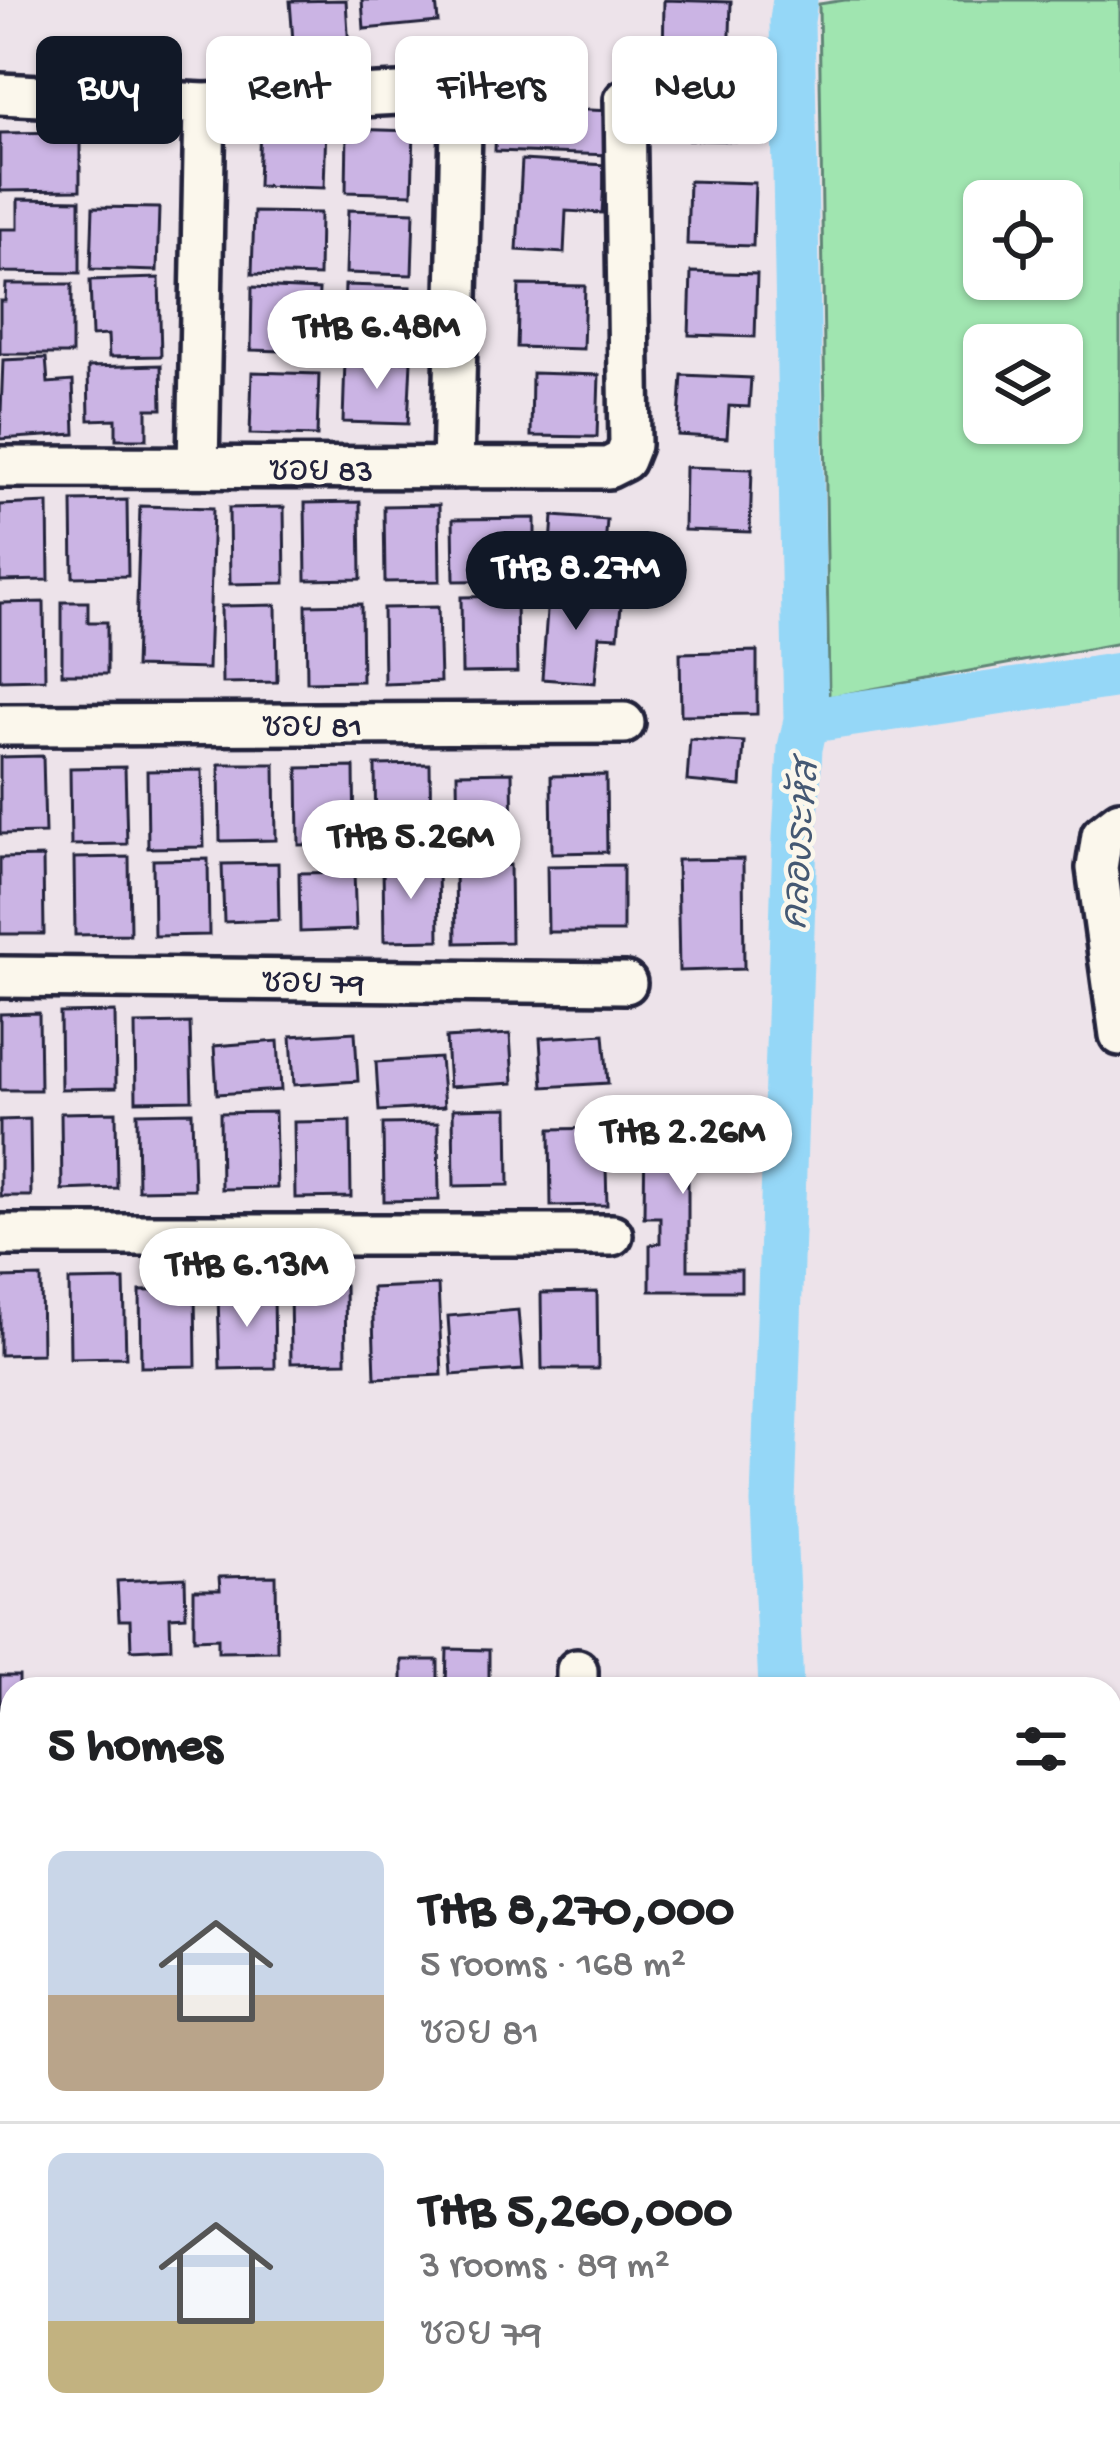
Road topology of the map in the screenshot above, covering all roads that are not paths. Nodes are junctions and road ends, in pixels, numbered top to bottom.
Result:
1 (0, 94) edge
2 (205, 104) junction
3 (626, 144) edge
4 (0, 467) edge
5 (198, 467) junction
6 (453, 468) junction
7 (624, 723) dead end
8 (0, 725) edge
9 (1120, 821) edge
10 (0, 977) edge
11 (626, 983) dead end
12 (1120, 1035) edge
13 (612, 1234) dead end
14 (0, 1235) edge

1 - 2 street
2 - 5 street
2 - 6 street
3 - 6 street, ซอย 83
4 - 5 street, ซอย 83
5 - 6 street, ซอย 83
7 - 8 street, ซอย 81
9 - 12 street
10 - 11 street, ซอย 79
13 - 14 street

